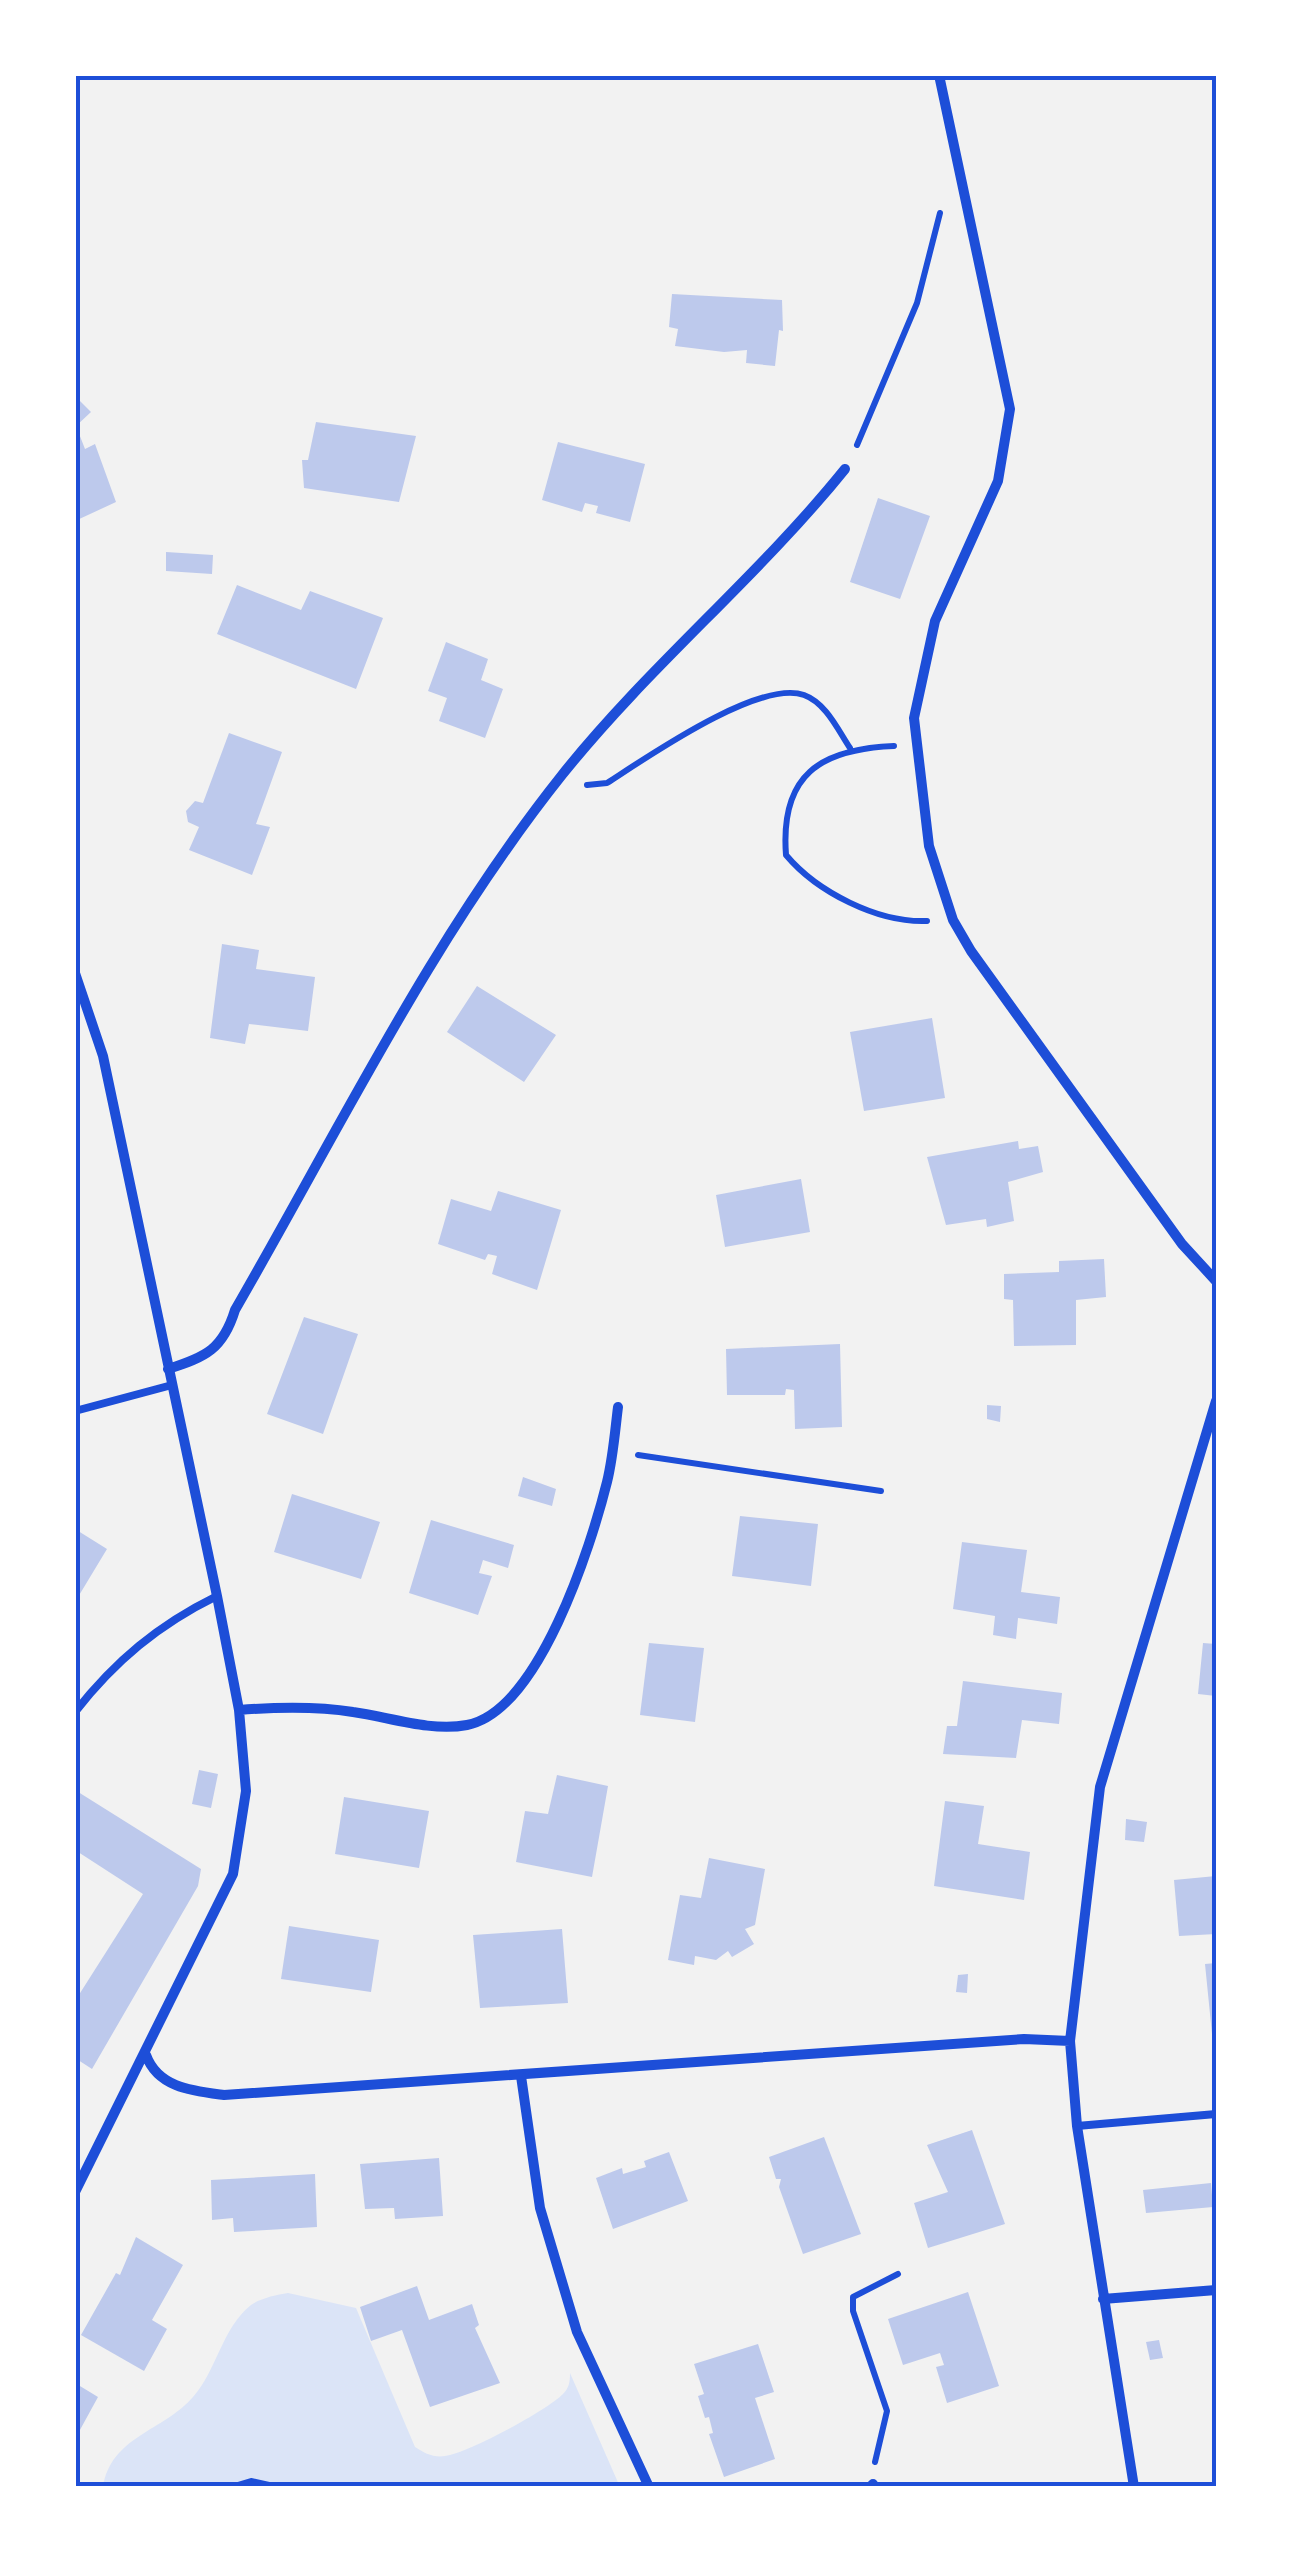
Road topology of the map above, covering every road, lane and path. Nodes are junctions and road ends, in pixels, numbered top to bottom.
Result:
1 (939, 75) edge
2 (960, 176) junction
3 (844, 469) joint
4 (918, 746) junction
5 (850, 748) junction
6 (565, 771) junction
7 (953, 920) junction
8 (75, 973) edge
9 (1216, 1281) edge
10 (168, 1368) junction
11 (172, 1385) junction
12 (1216, 1402) edge
13 (618, 1407) dead end
14 (75, 1410) edge
15 (612, 1450) junction
16 (880, 1491) dead end
17 (217, 1596) junction
18 (239, 1710) junction
19 (75, 1712) edge
20 (1070, 2041) junction
21 (146, 2055) junction
22 (521, 2076) junction
23 (1216, 2114) edge
24 (1077, 2126) junction
25 (75, 2192) edge
26 (898, 2274) dead end
27 (1216, 2290) edge
28 (1104, 2300) junction
29 (871, 2486) edge
30 (231, 2487) edge
31 (278, 2487) edge
32 (649, 2487) edge
33 (1134, 2487) edge

1 - 2 street
2 - 3 path
2 - 4 street
3 - 6 street
4 - 5 path
4 - 7 street
5 - 6 path
5 - 7 path
6 - 10 street
7 - 9 street
8 - 10 street
10 - 11 street
11 - 14 lane
11 - 17 street
12 - 20 street
13 - 15 street
15 - 16 path
15 - 18 street
17 - 18 street
17 - 19 lane
18 - 21 street
20 - 22 street
20 - 24 street
21 - 22 street
21 - 25 street
22 - 32 street
23 - 24 lane
24 - 28 street
26 - 29 path
27 - 28 street
28 - 33 street
30 - 31 path

